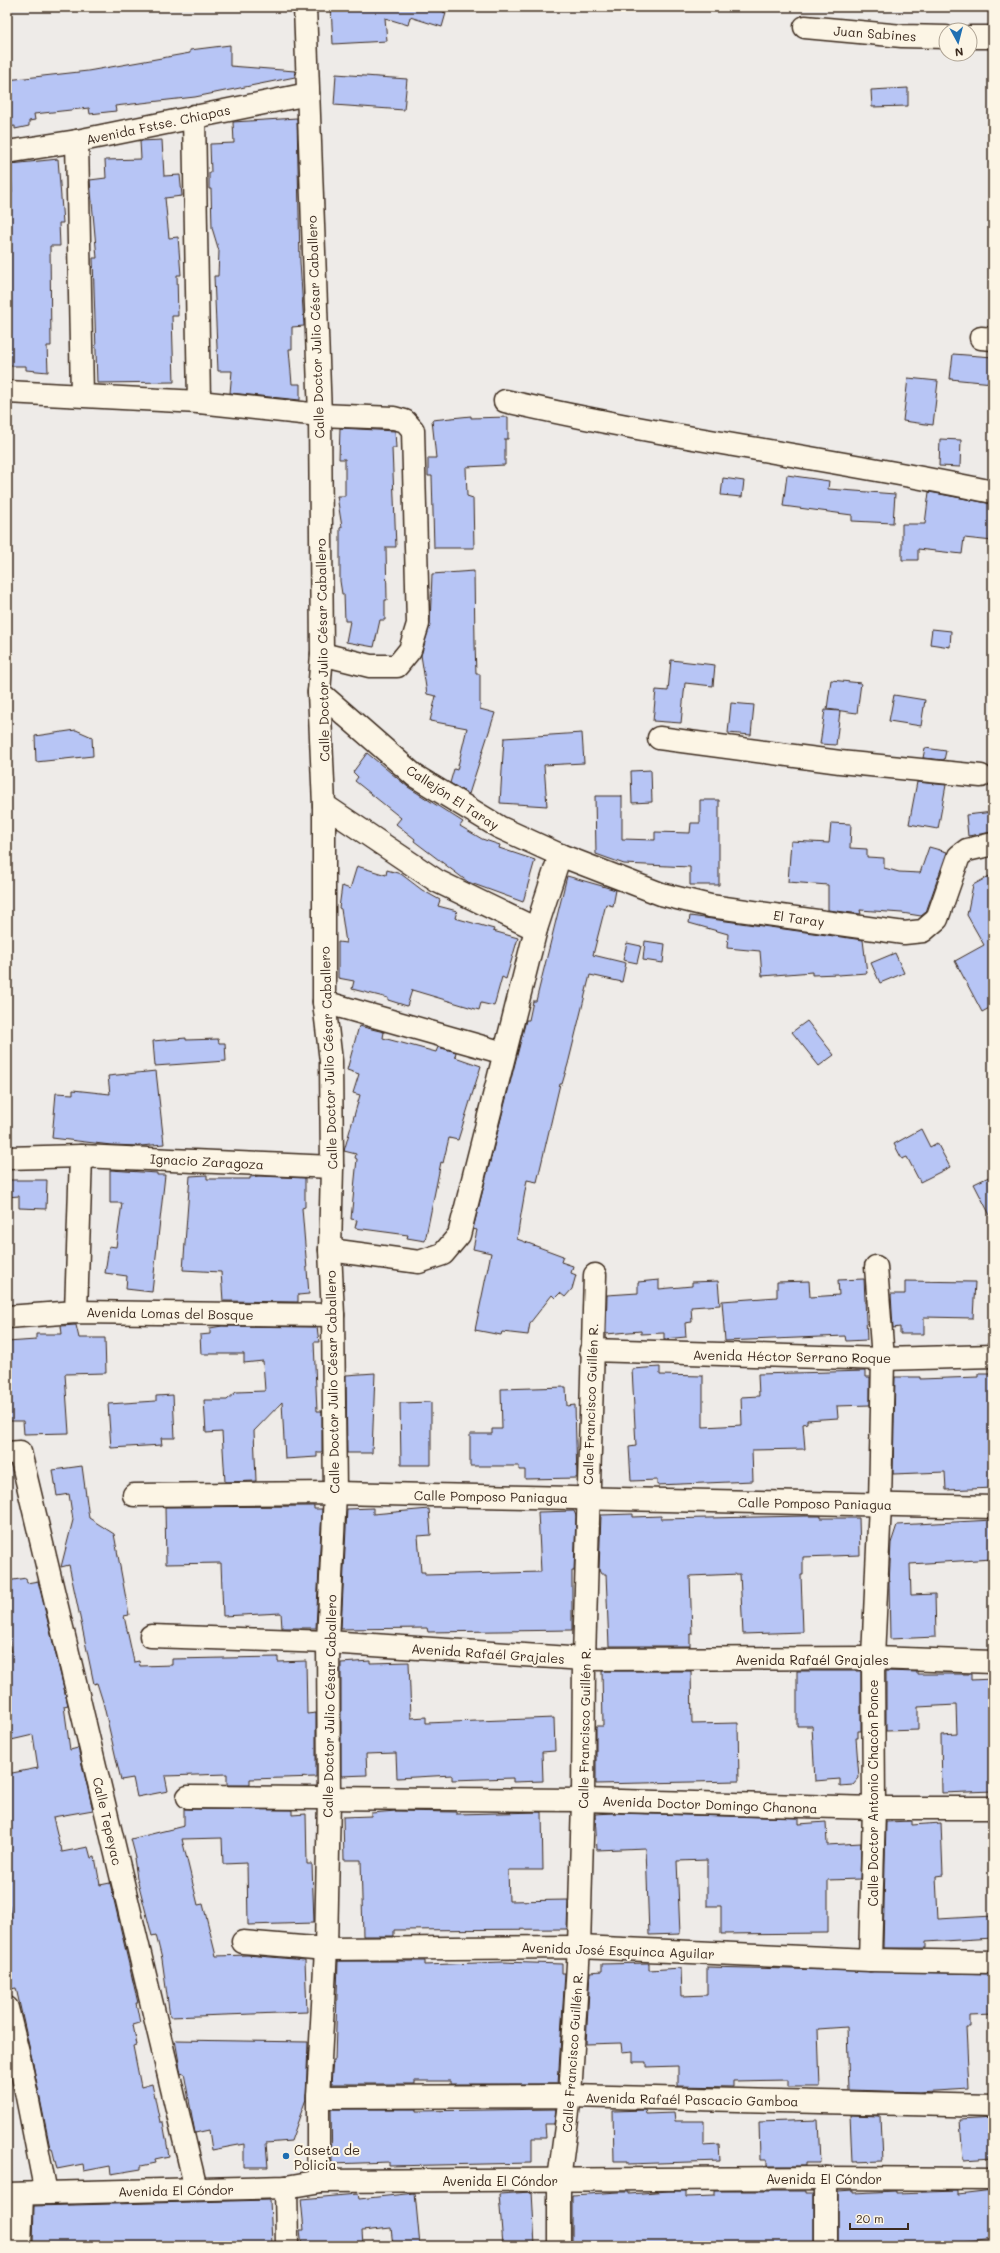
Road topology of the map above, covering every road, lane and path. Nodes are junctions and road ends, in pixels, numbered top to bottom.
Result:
1 (305, 7) edge
2 (805, 27) dead end
3 (938, 37) edge
4 (978, 37) edge
5 (993, 37) edge
6 (308, 94) junction
7 (194, 116) junction
8 (77, 141) junction
9 (7, 152) edge
10 (7, 392) edge
11 (82, 395) junction
12 (505, 401) dead end
13 (199, 402) junction
14 (320, 415) junction
15 (993, 492) edge
16 (322, 654) junction
17 (319, 692) junction
18 (659, 738) dead end
19 (981, 776) dead end
20 (324, 805) junction
21 (993, 844) edge
22 (560, 855) junction
23 (536, 930) junction
24 (324, 1002) junction
25 (504, 1053) junction
26 (82, 1156) junction
27 (7, 1158) edge
28 (332, 1167) junction
29 (330, 1250) junction
30 (876, 1267) dead end
31 (595, 1275) dead end
32 (76, 1312) junction
33 (333, 1315) junction
34 (7, 1317) edge
35 (591, 1350) junction
36 (993, 1356) edge
37 (883, 1359) junction
38 (13, 1452) edge
39 (335, 1492) junction
40 (134, 1495) dead end
41 (588, 1499) junction
42 (880, 1504) junction
43 (993, 1507) edge
44 (151, 1636) dead end
45 (328, 1642) junction
46 (873, 1658) junction
47 (584, 1659) junction
48 (993, 1662) edge
49 (188, 1797) dead end
50 (329, 1798) junction
51 (583, 1800) junction
52 (874, 1808) junction
53 (993, 1808) edge
54 (243, 1942) dead end
55 (579, 1947) junction
56 (326, 1949) junction
57 (870, 1960) junction
58 (993, 1962) edge
59 (7, 2008) edge
60 (14, 2061) edge
61 (570, 2096) junction
62 (318, 2097) junction
63 (993, 2106) edge
64 (826, 2178) junction
65 (993, 2179) edge
66 (559, 2180) junction
67 (321, 2181) junction
68 (286, 2187) junction
69 (196, 2190) junction
70 (46, 2193) junction
71 (14, 2194) edge
72 (20, 2246) edge
73 (287, 2246) edge
74 (559, 2246) edge
75 (826, 2246) edge

1 - 6 street, Calle Doctor Julio César Caballero
2 - 3 street, Juan Sabines
4 - 5 street
6 - 7 street, Avenida Fstse. Chiapas
6 - 14 street, Calle Doctor Julio César Caballero
7 - 8 street, Avenida Fstse. Chiapas
7 - 13 street
8 - 9 street, Avenida Fstse. Chiapas
8 - 11 street
10 - 11 street
11 - 13 street
12 - 15 street
13 - 14 street
14 - 16 street, Calle Doctor Julio César Caballero
14 - 16 street
16 - 17 street, Calle Doctor Julio César Caballero
17 - 20 street, Calle Doctor Julio César Caballero
17 - 22 street, Callejón El Taray
18 - 19 street
20 - 23 street
20 - 24 street, Calle Doctor Julio César Caballero
21 - 22 street, El Taray
22 - 23 street
23 - 25 street
24 - 25 street
24 - 28 street, Calle Doctor Julio César Caballero
25 - 29 street
26 - 27 street, Ignacio Zaragoza
26 - 28 street, Ignacio Zaragoza
26 - 32 street
28 - 29 street, Calle Doctor Julio César Caballero
29 - 33 street, Calle Doctor Julio César Caballero
30 - 37 street, Calle Doctor Antonio Chacón Ponce
31 - 35 street, Calle Francisco Guillén R.
32 - 33 street, Avenida Lomas del Bosque
32 - 34 street, Avenida Lomas del Bosque
33 - 39 street, Calle Doctor Julio César Caballero
35 - 37 street, Avenida Héctor Serrano Roque
35 - 41 street, Calle Francisco Guillén R.
36 - 37 street, Avenida Héctor Serrano Roque
37 - 42 street, Calle Doctor Antonio Chacón Ponce
38 - 69 street, Calle Tepeyac
39 - 40 street, Calle Pomposo Paniagua
39 - 41 street, Calle Pomposo Paniagua
39 - 45 street, Calle Doctor Julio César Caballero
41 - 42 street, Calle Pomposo Paniagua
41 - 47 street, Calle Francisco Guillén R.
42 - 43 street, Calle Pomposo Paniagua
42 - 46 street, Calle Doctor Antonio Chacón Ponce
44 - 45 street, Avenida Rafaél Grajales
45 - 47 street, Avenida Rafaél Grajales
45 - 50 street, Calle Doctor Julio César Caballero
46 - 47 street, Avenida Rafaél Grajales
46 - 48 street, Avenida Rafaél Grajales
46 - 52 street, Calle Doctor Antonio Chacón Ponce
47 - 51 street, Calle Francisco Guillén R.
49 - 50 street, Avenida Doctor Domingo Chanona
50 - 51 street, Avenida Doctor Domingo Chanona
50 - 56 street, Calle Doctor Julio César Caballero
51 - 52 street, Avenida Doctor Domingo Chanona
51 - 55 street, Calle Francisco Guillén R.
52 - 53 street, Avenida Doctor Domingo Chanona
52 - 57 street, Calle Doctor Antonio Chacón Ponce
54 - 56 street, Avenida José Esquinca Aguilar
55 - 56 street, Avenida José Esquinca Aguilar
55 - 57 street, Avenida José Esquinca Aguilar
55 - 61 street, Calle Francisco Guillén R.
56 - 62 street, Calle Doctor Julio César Caballero
57 - 58 street, Avenida José Esquinca Aguilar
59 - 60 street
60 - 70 street
61 - 62 street, Avenida Rafaél Pascacio Gamboa
61 - 63 street, Avenida Rafaél Pascacio Gamboa
61 - 66 street, Calle Francisco Guillén R.
62 - 67 street, Calle Doctor Julio César Caballero
64 - 65 street, Avenida El Cóndor
64 - 66 street, Avenida El Cóndor
64 - 75 street
66 - 67 street, Avenida El Cóndor
66 - 74 street, Calle Francisco Guillén R.
67 - 68 street, Avenida El Cóndor
68 - 69 street, Avenida El Cóndor
68 - 73 street
69 - 70 street, Avenida El Cóndor
70 - 71 street, Avenida El Cóndor
71 - 72 street

